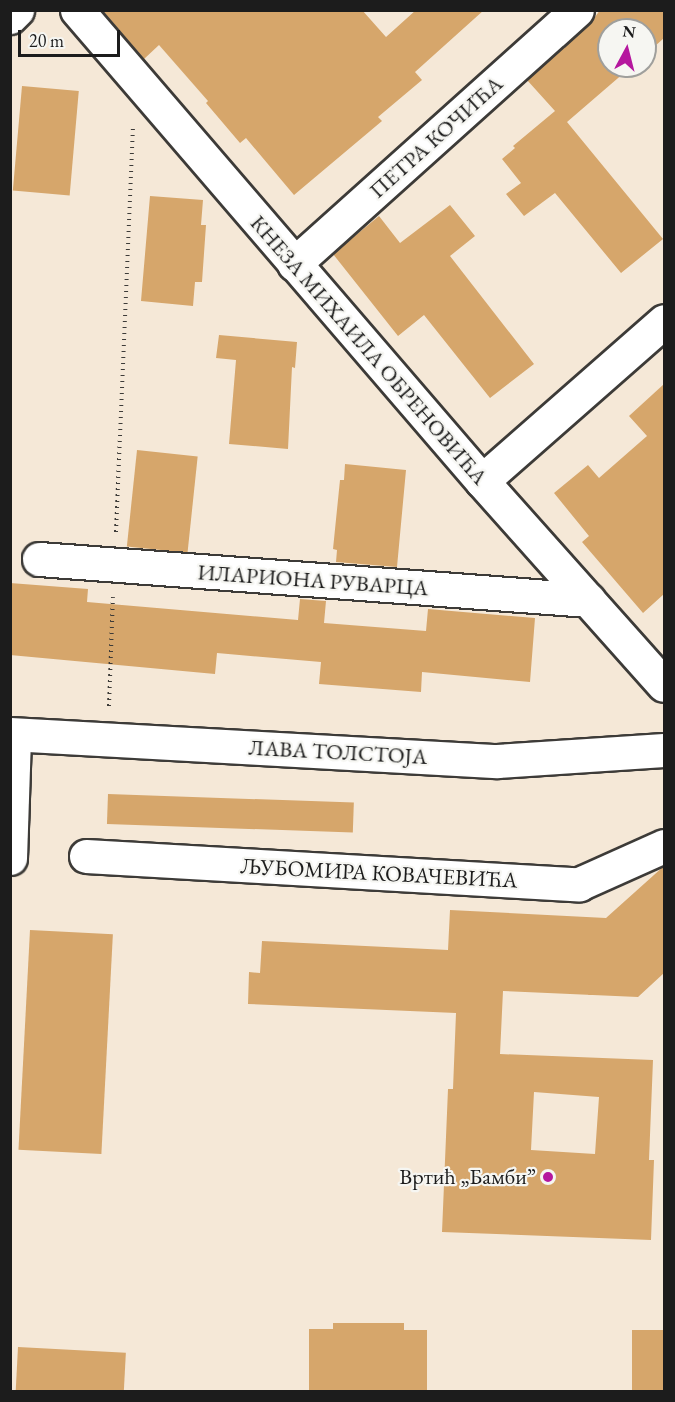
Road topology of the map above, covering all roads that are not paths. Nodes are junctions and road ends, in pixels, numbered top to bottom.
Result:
1 (17, 10) edge
2 (77, 10) edge
3 (577, 10) edge
4 (10, 16) edge
5 (294, 264) junction
6 (664, 321) edge
7 (482, 481) junction
8 (39, 559) dead end
9 (588, 600) junction
10 (664, 685) edge
11 (12, 735) edge
12 (664, 750) edge
13 (664, 846) edge
14 (86, 856) dead end
15 (10, 858) edge

1 - 4 street
2 - 5 street, КНЕЗА МИХАИЛА ОБРЕНОВИЋА
3 - 5 street, ПЕТРА КОЧИЋА
5 - 7 street, КНЕЗА МИХАИЛА ОБРЕНОВИЋА
6 - 7 street
7 - 9 street, КНЕЗА МИХАИЛА ОБРЕНОВИЋА
8 - 9 street, ИЛАРИОНА РУВАРЦА
9 - 10 street, КНЕЗА МИХАИЛА ОБРЕНОВИЋА
11 - 12 street, ЛАВА ТОЛСТОЈА
11 - 15 street
13 - 14 street, ЉУБОМИРА КОВАЧЕВИЋА

